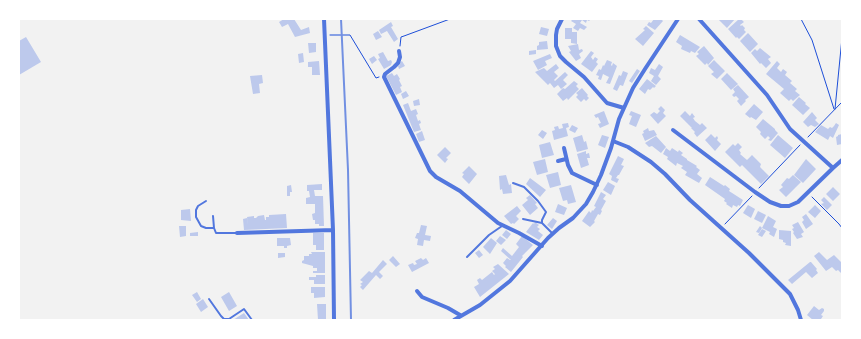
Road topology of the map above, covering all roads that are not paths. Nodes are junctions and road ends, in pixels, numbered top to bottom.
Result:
1 (324, 19) edge
2 (562, 19) edge
3 (678, 19) edge
4 (699, 19) edge
5 (399, 51) road end
6 (624, 108) junction
7 (673, 130) dead end
8 (613, 141) junction
9 (564, 148) dead end
10 (566, 159) junction
11 (842, 160) edge
12 (558, 161) dead end
13 (833, 168) junction
14 (513, 183) dead end
15 (597, 185) junction
16 (206, 201) dead end
17 (213, 216) dead end
18 (523, 219) dead end
19 (542, 223) junction
20 (503, 225) junction
21 (214, 228) junction
22 (333, 230) junction
23 (237, 233) joint
24 (553, 234) junction
25 (542, 246) junction
26 (467, 257) dead end
27 (417, 291) dead end
28 (209, 299) dead end
29 (460, 316) junction
30 (252, 320) edge
31 (334, 320) edge
32 (454, 320) edge
33 (801, 320) edge

1 - 22 street
2 - 6 street
3 - 6 street
4 - 13 street
5 - 20 street
6 - 8 street
7 - 13 street
8 - 15 street
8 - 33 street
9 - 10 street
10 - 12 street
10 - 15 street
11 - 13 street
14 - 19 lane
15 - 24 street
16 - 21 lane
17 - 21 lane
18 - 19 lane
19 - 24 lane
20 - 25 street
20 - 26 lane
21 - 23 lane
22 - 23 street
22 - 31 street
24 - 25 street
25 - 29 street
27 - 29 street
28 - 30 lane
29 - 32 street

